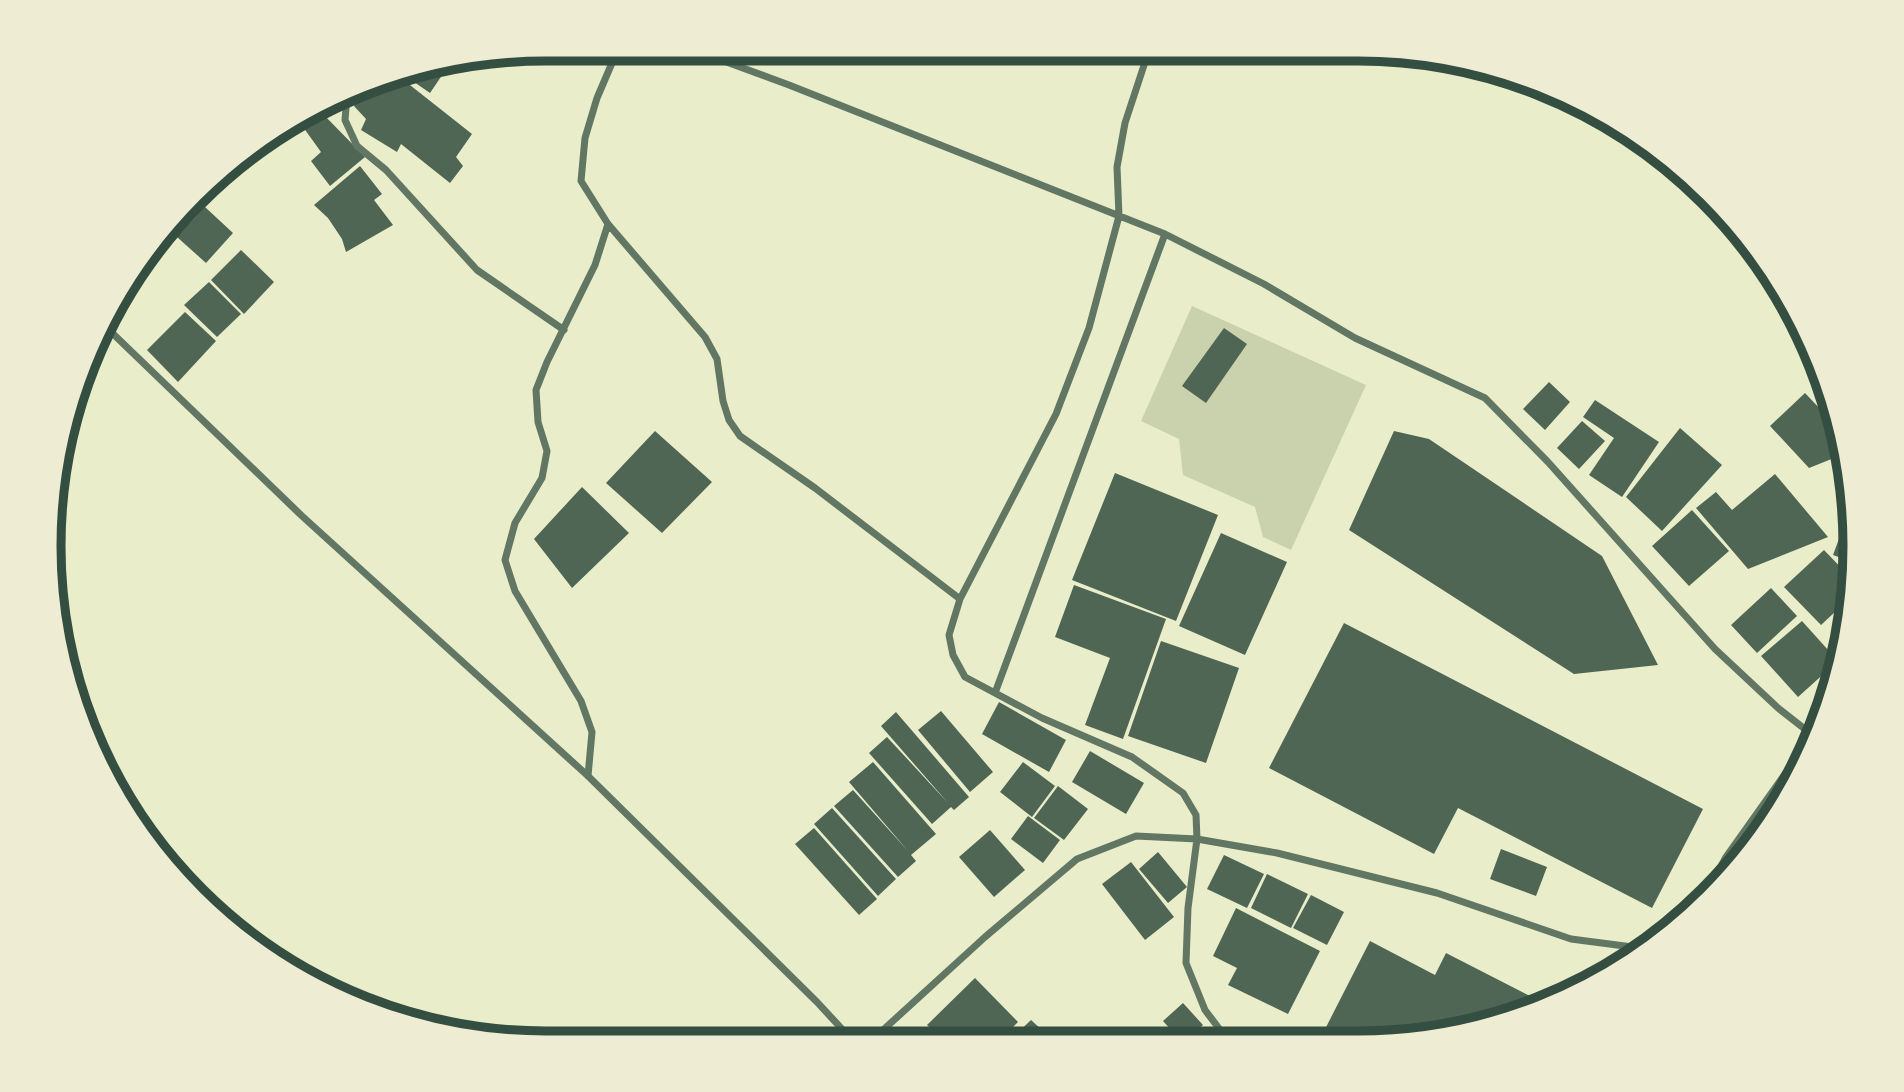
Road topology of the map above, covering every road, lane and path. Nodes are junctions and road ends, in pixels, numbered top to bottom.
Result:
1 (613, 61) edge
2 (724, 61) edge
3 (1145, 61) edge
4 (346, 104) edge
5 (1119, 216) junction
6 (608, 224) junction
7 (1165, 234) junction
8 (564, 330) junction
9 (111, 332) edge
10 (960, 599) junction
11 (995, 693) junction
12 (1807, 730) edge
13 (588, 776) junction
14 (1783, 779) edge
15 (1197, 839) junction
16 (1720, 868) edge
17 (1630, 947) edge
18 (844, 1031) edge
19 (882, 1031) edge
20 (1220, 1031) edge

1 - 6 street
2 - 5 street
3 - 5 street
4 - 8 street
5 - 7 street
5 - 10 street
6 - 8 street
6 - 10 street
7 - 11 street
7 - 12 street
8 - 13 street
9 - 13 street
10 - 11 street
11 - 15 street
13 - 18 street
14 - 16 street
15 - 17 street
15 - 19 street
15 - 20 street

